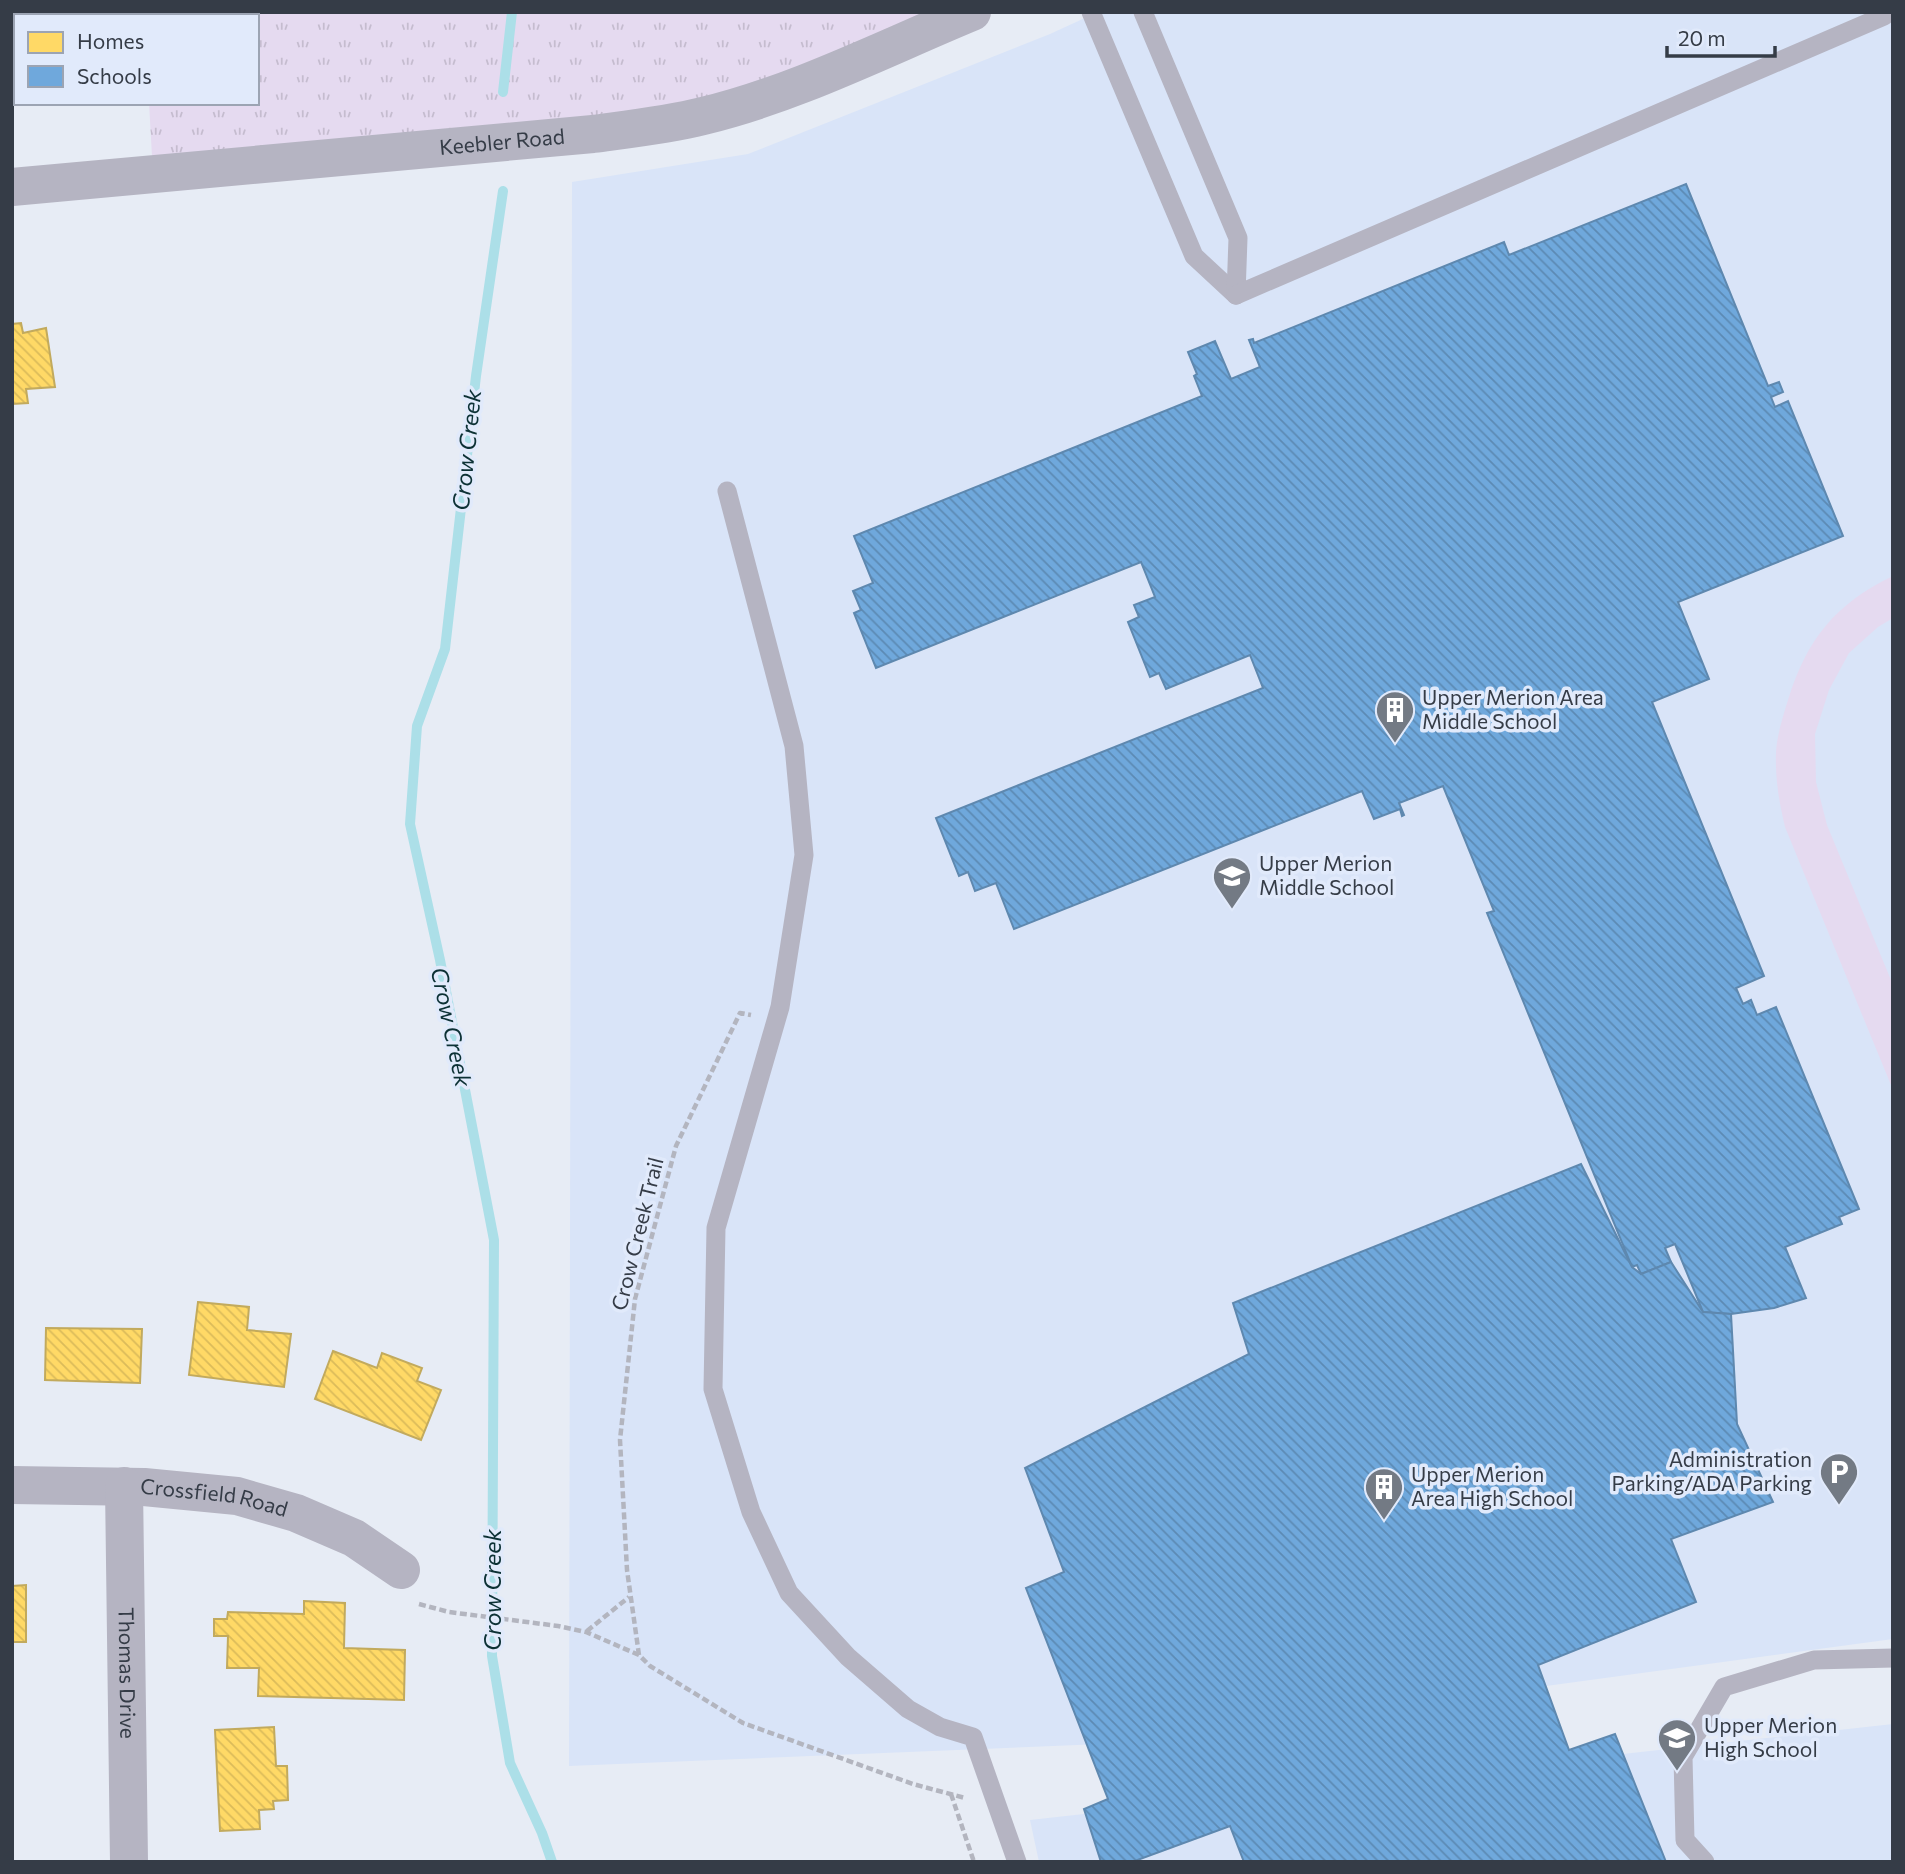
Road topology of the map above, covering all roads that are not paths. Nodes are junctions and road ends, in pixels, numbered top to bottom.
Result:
1 (972, 12) edge
2 (1091, 12) edge
3 (1143, 12) edge
4 (1883, 14) edge
5 (12, 187) edge
6 (1236, 295) junction
7 (727, 491) dead end
8 (12, 1485) edge
9 (124, 1486) junction
10 (401, 1570) dead end
11 (1893, 1658) edge
12 (129, 1862) edge
13 (1017, 1862) edge
14 (1705, 1862) edge

1 - 5 street, Keebler Road
2 - 6 lane
3 - 6 lane
4 - 6 lane
7 - 13 lane
8 - 9 street, Crossfield Road
9 - 10 street, Crossfield Road
9 - 12 street, Thomas Drive
11 - 14 lane

